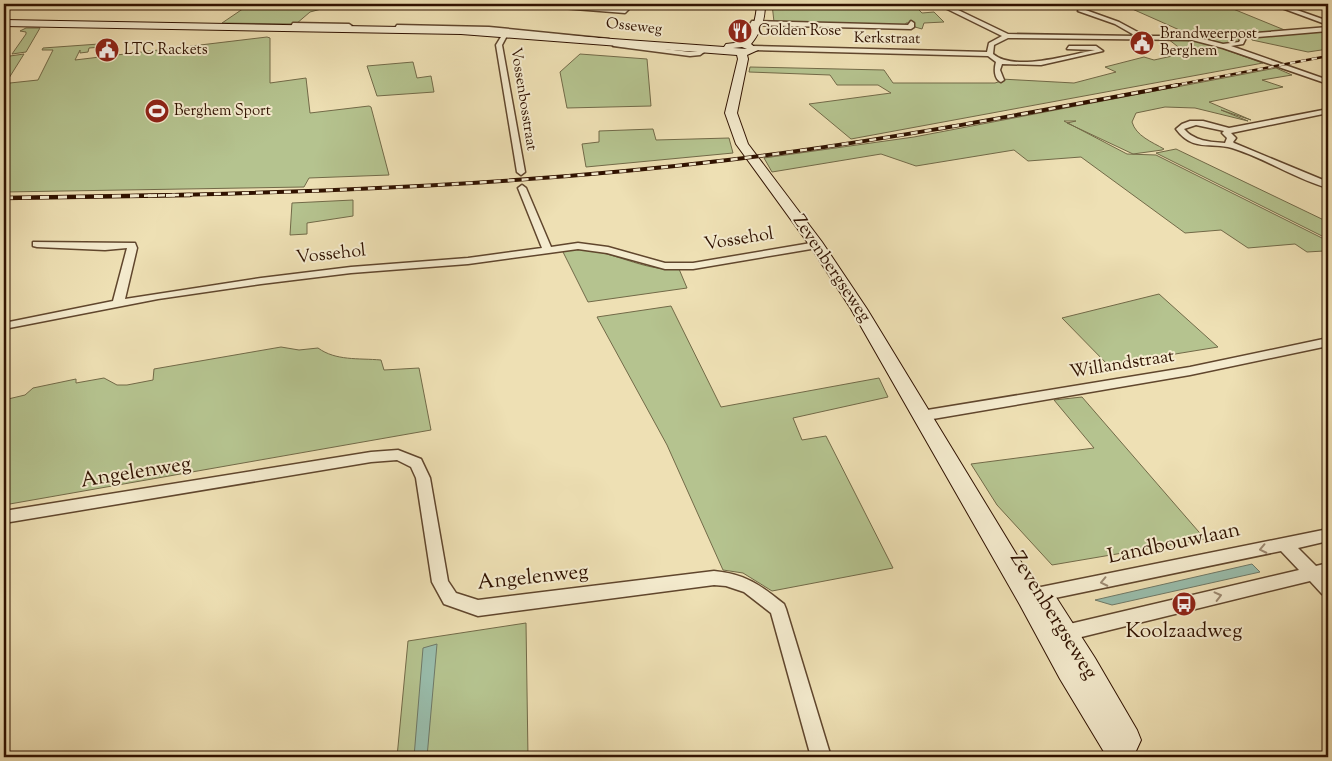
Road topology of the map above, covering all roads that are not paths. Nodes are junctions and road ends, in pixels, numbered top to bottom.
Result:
1 (514, 4) edge
2 (614, 4) edge
3 (631, 4) edge
4 (761, 4) edge
5 (940, 4) edge
6 (1002, 4) edge
7 (1274, 4) edge
8 (1318, 4) edge
9 (951, 8) junction
10 (1288, 8) junction
11 (609, 10) junction
12 (1080, 10) dead end
13 (760, 22) junction
14 (4, 23) edge
15 (911, 23) dead end
16 (1328, 23) edge
17 (56, 24) junction
18 (299, 26) junction
19 (215, 28) junction
20 (1328, 29) edge
21 (230, 30) dead end
22 (505, 35) junction
23 (1007, 36) junction
24 (1055, 37) junction
25 (1146, 38) junction
26 (1223, 46) junction
27 (716, 47) dead end
28 (1069, 48) junction
29 (691, 49) junction
30 (741, 49) junction
31 (704, 50) junction
32 (990, 54) junction
33 (1078, 56) junction
34 (999, 62) junction
35 (1001, 80) dead end
36 (1328, 82) edge
37 (1328, 111) edge
38 (1229, 130) junction
39 (1231, 145) junction
40 (520, 172) dead end
41 (1328, 185) edge
42 (522, 188) dead end
43 (37, 244) dead end
44 (817, 245) junction
45 (548, 251) junction
46 (118, 304) junction
47 (4, 326) edge
48 (1328, 342) edge
49 (921, 416) junction
50 (4, 517) edge
51 (1328, 535) edge
52 (1284, 544) junction
53 (1320, 571) edge
54 (1328, 589) edge
55 (1034, 595) junction
56 (1058, 635) junction
57 (821, 757) edge
58 (1124, 757) edge
59 (1137, 757) edge

1 - 11 street
2 - 11 street
3 - 11 street
4 - 13 street
5 - 9 street
6 - 9 street
7 - 10 street
8 - 10 street
9 - 23 street
10 - 16 street
12 - 25 street
13 - 15 street
13 - 30 street
14 - 17 street, Osseweg
17 - 19 street, Osseweg
17 - 19 street, Osseweg
18 - 19 street, Osseweg
18 - 22 street, Osseweg
18 - 29 street, Osseweg
19 - 21 street, Osseweg
20 - 26 street
22 - 29 street, Osseweg
22 - 31 street, Osseweg
22 - 40 street, Vossenbosstraat
23 - 24 street
23 - 32 street
24 - 25 street
24 - 28 street
25 - 26 street
26 - 36 street
27 - 29 street, Osseweg
28 - 33 street
28 - 33 street
29 - 31 street, Osseweg
30 - 31 street, Osseweg
30 - 32 street, Kerkstraat
30 - 44 street, Zevenbergseweg
32 - 34 street
33 - 34 street
34 - 35 street
37 - 38 street
38 - 39 street
38 - 39 street
39 - 41 street
42 - 45 street
43 - 46 street
44 - 45 street, Vossehol
44 - 49 street, Zevenbergseweg
45 - 46 street, Vossehol
46 - 47 street, Vossehol
48 - 49 street, Willandstraat
49 - 55 street, Zevenbergseweg
50 - 57 street, Angelenweg
51 - 52 street, Landbouwlaan
52 - 53 street
52 -> 55 street, Landbouwlaan
53 - 54 street
56 -> 53 street
55 - 56 street, Zevenbergseweg
56 - 58 street, Zevenbergseweg
56 - 59 street, Zevenbergseweg

